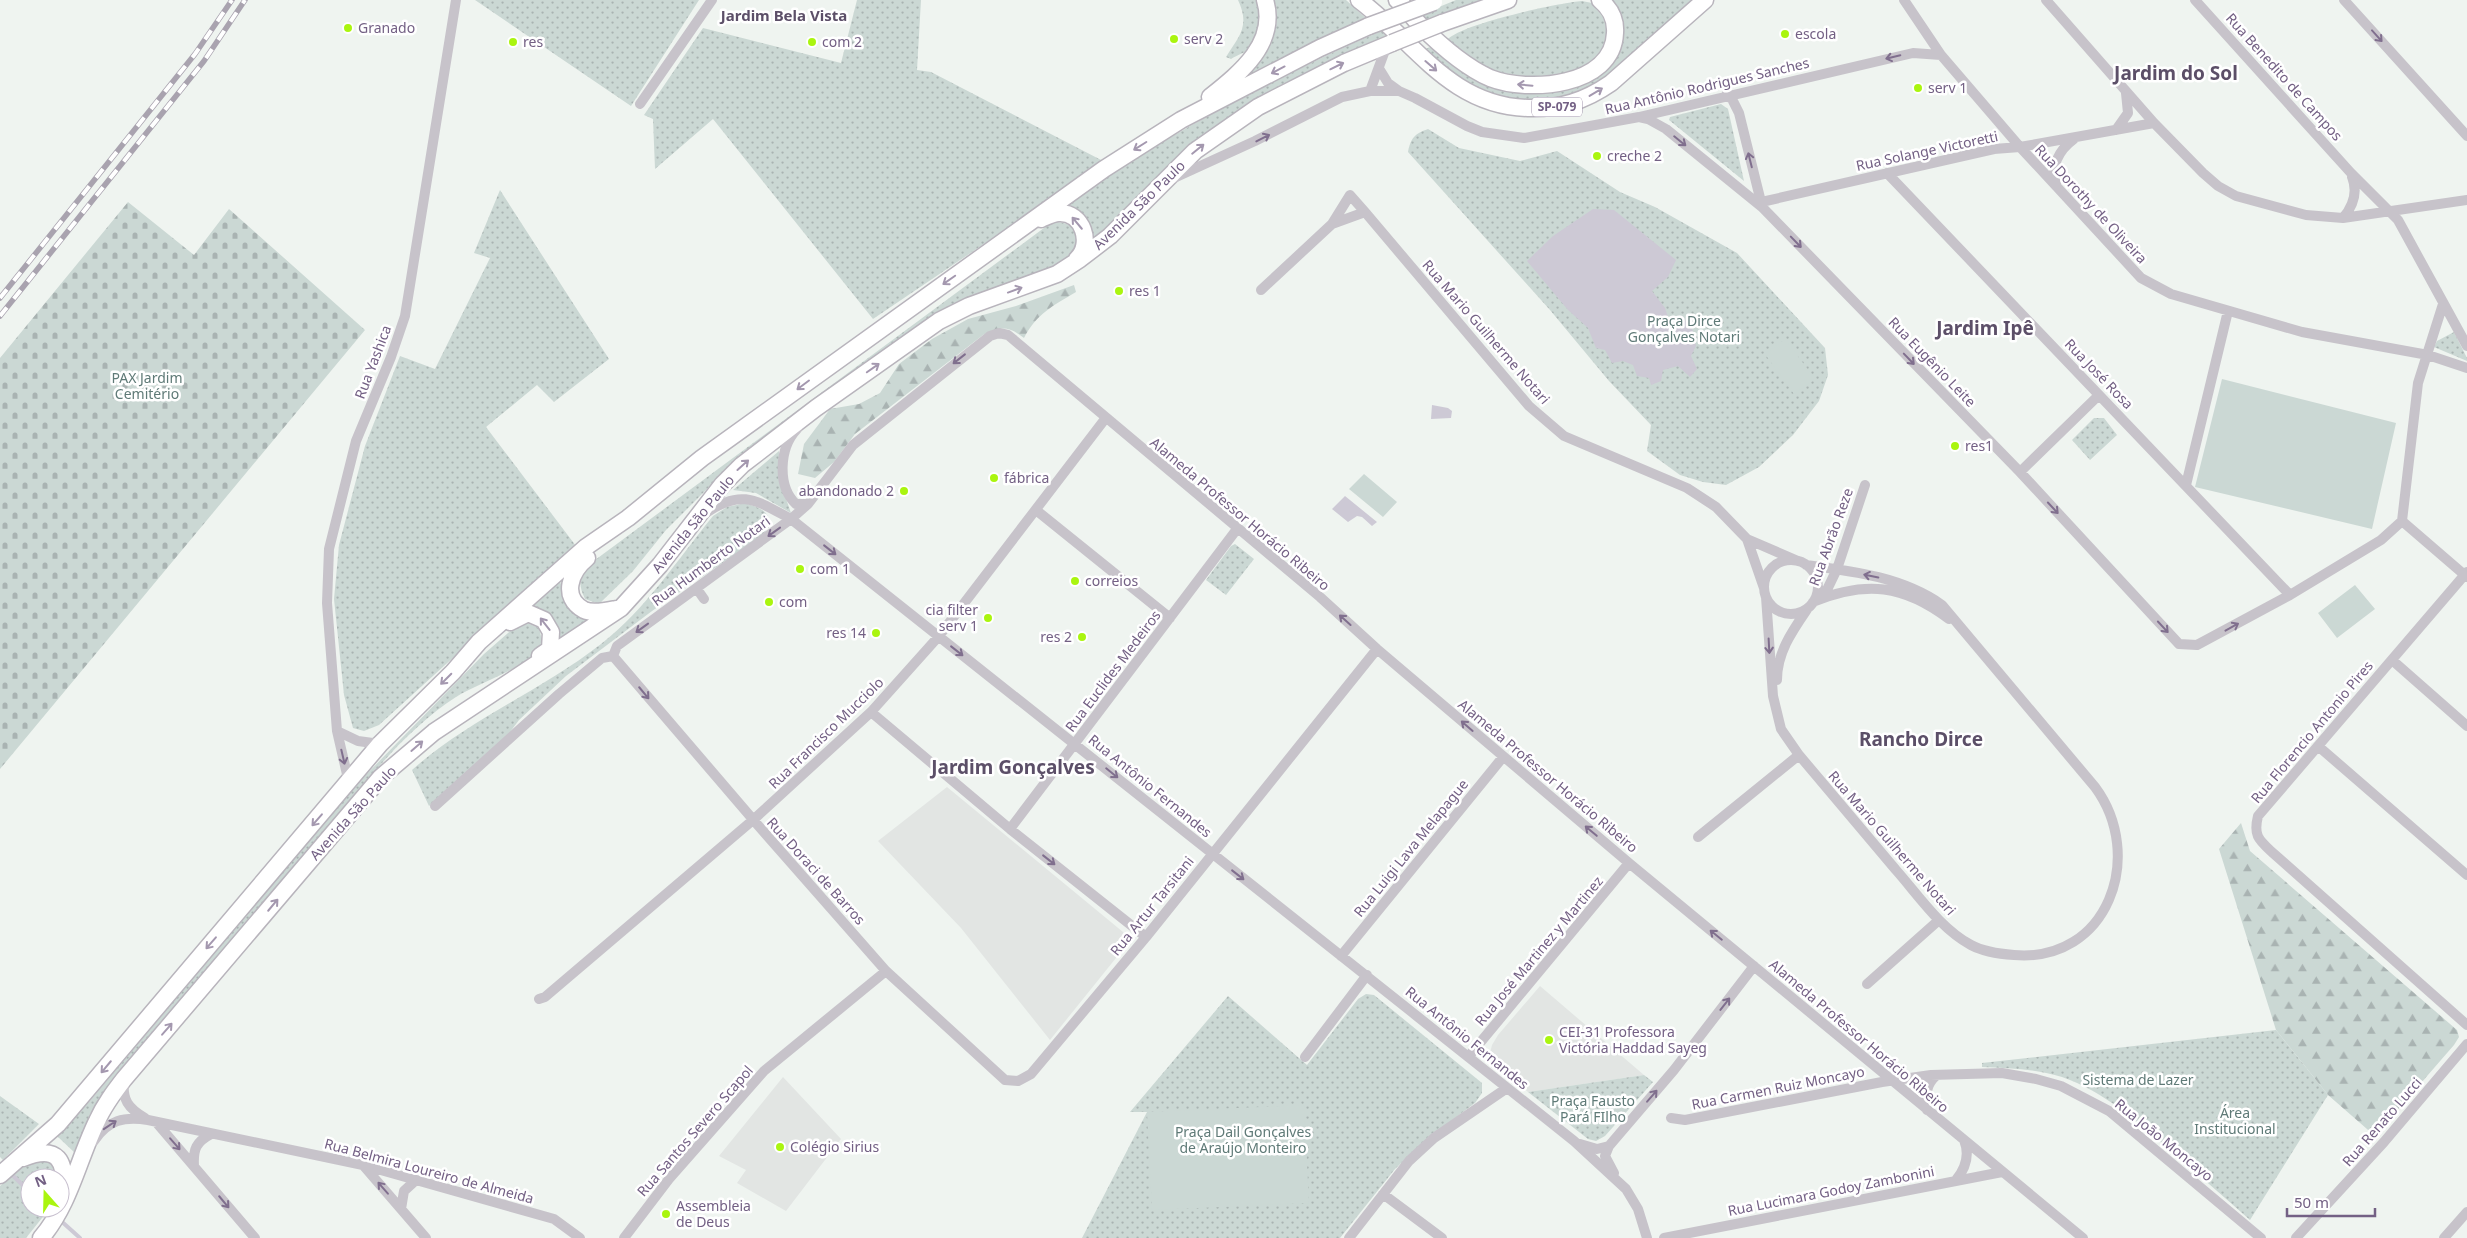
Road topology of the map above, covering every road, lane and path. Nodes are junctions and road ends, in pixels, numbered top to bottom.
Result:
1 (456, 0) edge
2 (712, 0) edge
3 (1264, 0) edge
4 (1359, 0) edge
5 (1508, 0) edge
6 (1600, 0) edge
7 (1705, 0) edge
8 (1904, 0) edge
9 (2046, 0) edge
10 (2195, 0) edge
11 (2344, 0) edge
12 (1436, 1) edge
13 (1401, 3) edge
14 (1392, 40) junction
15 (1941, 55) junction
16 (1380, 70) junction
17 (2124, 88) junction
18 (1370, 91) junction
19 (1399, 91) junction
20 (1726, 95) junction
21 (640, 104) dead end
22 (1639, 117) junction
23 (1181, 120) junction
24 (2154, 123) junction
25 (2116, 130) junction
26 (2467, 136) edge
27 (2076, 137) junction
28 (2020, 147) junction
29 (1887, 174) junction
30 (2351, 174) junction
31 (2057, 188) junction
32 (1156, 189) junction
33 (2467, 200) edge
34 (1761, 205) junction
35 (2389, 211) junction
36 (1365, 212) junction
37 (2343, 218) junction
38 (1332, 224) junction
39 (1003, 241) junction
40 (1057, 274) junction
41 (1261, 290) dead end
42 (2443, 304) junction
43 (2228, 310) junction
44 (999, 333) joint
45 (2467, 346) edge
46 (2428, 355) junction
47 (2467, 368) edge
48 (2099, 395) junction
49 (816, 408) junction
50 (1105, 419) junction
51 (2020, 472) junction
52 (667, 485) junction
53 (1865, 485) dead end
54 (2186, 485) junction
55 (808, 504) junction
56 (1036, 510) junction
57 (792, 520) junction
58 (695, 521) junction
59 (2402, 521) junction
60 (1237, 529) junction
61 (1747, 539) junction
62 (1802, 563) junction
63 (1837, 569) junction
64 (2466, 574) edge
65 (696, 589) junction
66 (1765, 594) junction
67 (2290, 595) junction
68 (704, 599) dead end
69 (1815, 602) junction
70 (621, 608) junction
71 (1170, 618) junction
72 (939, 636) junction
73 (1968, 637) junction
74 (479, 642) junction
75 (1377, 649) junction
76 (613, 656) junction
77 (2392, 660) junction
78 (871, 712) junction
79 (2467, 726) edge
80 (1781, 729) junction
81 (337, 731) junction
82 (434, 732) junction
83 (1076, 743) junction
84 (380, 744) junction
85 (2318, 746) junction
86 (1799, 755) junction
87 (1503, 757) junction
88 (349, 783) junction
89 (435, 806) dead end
90 (753, 820) junction
91 (1010, 829) junction
92 (1698, 837) dead end
93 (1211, 854) junction
94 (1629, 863) junction
95 (2467, 875) edge
96 (1940, 920) junction
97 (1146, 937) junction
98 (1341, 956) junction
99 (1754, 966) junction
100 (886, 971) junction
101 (1367, 975) junction
102 (1867, 984) dead end
103 (538, 999) dead end
104 (2467, 1025) edge
105 (2467, 1044) edge
106 (1469, 1056) junction
107 (1305, 1057) dead end
108 (1937, 1074) junction
109 (124, 1079) junction
110 (1018, 1081) joint
111 (1891, 1081) junction
112 (1507, 1088) junction
113 (1927, 1110) junction
114 (1671, 1118) dead end
115 (152, 1121) junction
116 (211, 1134) junction
117 (1964, 1140) junction
118 (1574, 1141) junction
119 (1609, 1146) junction
120 (84, 1156) junction
121 (14, 1161) junction
122 (362, 1165) junction
123 (194, 1166) junction
124 (64, 1168) edge
125 (2002, 1172) junction
126 (0, 1175) edge
127 (416, 1180) junction
128 (1956, 1180) junction
129 (1619, 1181) junction
130 (70, 1188) edge
131 (1383, 1194) junction
132 (401, 1209) junction
133 (2467, 1212) edge
134 (55, 1218) edge
135 (42, 1237) edge
136 (2081, 1237) edge
137 (255, 1238) edge
138 (426, 1238) edge
139 (580, 1238) edge
140 (624, 1238) edge
141 (1349, 1238) edge
142 (1442, 1238) edge
143 (1647, 1238) edge
144 (1664, 1238) edge
145 (2261, 1238) edge
146 (2296, 1238) edge
147 (2444, 1238) edge

1 - 81 street, Rua Yashica
2 - 21 street
3 - 23 main road
4 - 14 main road, SP-079
5 - 14 main road, Avenida São Paulo, bridge
6 -> 13 main road, SP-079
14 -> 7 main road, SP-079
8 - 15 street, Rua Dorothy de Oliveira
9 - 17 street
10 - 30 street, Rua Benedito de Campos
11 -> 26 street
12 -> 23 main road, Avenida São Paulo, bridge
14 - 16 street
32 -> 14 main road, Avenida São Paulo
15 -> 20 street, Rua Antônio Rodrigues Sanches
15 - 28 street, Rua Dorothy de Oliveira
16 - 18 street
16 - 19 street, Rua Antônio Rodrigues Sanches
17 - 24 street
17 - 25 street
18 - 19 street, Rua Antônio Rodrigues Sanches
32 -> 18 street, Rua Antônio Rodrigues Sanches
19 - 22 street, Rua Antônio Rodrigues Sanches
20 - 22 street, Rua Antônio Rodrigues Sanches
34 -> 20 street
22 -> 34 street, Rua Eugênio Leite
23 -> 39 main road, Avenida São Paulo
24 - 25 street, Rua Solange Victoretti
24 - 37 street
25 - 27 street, Rua Solange Victoretti
27 - 28 street, Rua Solange Victoretti
27 - 31 street
28 - 29 street, Rua Solange Victoretti
28 - 31 street, Rua Dorothy de Oliveira
29 - 34 street, Rua Solange Victoretti
29 - 48 street, Rua José Rosa
30 - 35 street, Rua Benedito de Campos
30 - 37 street
31 - 43 street, Rua Dorothy de Oliveira
32 - 40 main road, Avenida São Paulo
33 - 35 street
34 -> 51 street, Rua Eugênio Leite
35 - 37 street
35 - 42 street, Rua Benedito de Campos
36 - 38 street
36 - 38 street, Rua Mario Guilherme Notari
36 - 61 street, Rua Mario Guilherme Notari
38 - 41 street
40 -> 39 main road
39 -> 52 main road, Avenida São Paulo
49 -> 40 main road, Avenida São Paulo
42 - 45 street, Rua Benedito de Campos
42 - 46 street
43 - 46 street, Rua Dorothy de Oliveira
43 - 54 street
44 - 50 street, Alameda Professor Horácio Ribeiro
44 -> 55 street, Rua Humberto Notari
46 - 47 street, Rua Dorothy de Oliveira
46 - 59 street
48 - 51 street
48 - 54 street, Rua José Rosa
49 - 55 street
58 -> 49 main road, Avenida São Paulo
50 - 56 street, Rua Francisco Mucciolo
50 - 60 street, Alameda Professor Horácio Ribeiro
51 -> 67 street, Rua Eugênio Leite
52 - 70 main road
52 - 74 main road, Avenida São Paulo
53 - 63 street, Rua Abrão Reze
54 - 67 street, Rua José Rosa
55 - 57 street, Rua Humberto Notari
56 - 71 street
56 - 72 street, Rua Francisco Mucciolo
57 - 58 street, Rua Antônio Fernandes
57 -> 65 street, Rua Humberto Notari
57 -> 72 street, Rua Antônio Fernandes
58 - 70 main road, Avenida São Paulo
59 - 64 street
59 - 67 street
60 - 71 street, Rua Euclides Medeiros
75 -> 60 street, Alameda Professor Horácio Ribeiro
61 - 62 street, Rua Mario Guilherme Notari
61 - 66 street, Rua Mario Guilherme Notari
62 - 63 street, Rua Mario Guilherme Notari
62 - 66 street, Rua Mario Guilherme Notari
62 - 69 street
63 - 69 street, Rua Abrão Reze
73 -> 63 street, Rua Mario Guilherme Notari
64 - 77 street, Rua Florencio Antonio Pires
65 - 68 street
65 -> 76 street, Rua Humberto Notari
66 - 69 street, Rua Mario Guilherme Notari
66 -> 80 street, Rua Mario Guilherme Notari
69 - 73 street, Rua Mario Guilherme Notari
69 - 80 street
70 - 82 main road, Avenida São Paulo
71 - 83 street, Rua Euclides Medeiros
72 - 78 street, Rua Francisco Mucciolo
72 -> 83 street, Rua Antônio Fernandes
73 - 96 street, Rua Mario Guilherme Notari
82 -> 74 main road
74 -> 84 main road, Avenida São Paulo
87 -> 75 street, Alameda Professor Horácio Ribeiro
75 - 93 street, Rua Artur Tarsitani
76 - 89 street, Rua Humberto Notari
76 -> 90 street, Rua Doraci de Barros
77 - 79 street
77 - 85 street, Rua Florencio Antonio Pires
78 - 90 street, Rua Francisco Mucciolo
78 - 91 street
80 - 86 street, Rua Mario Guilherme Notari
81 - 84 street
81 -> 88 street, Rua Yashica
109 -> 82 main road, Avenida São Paulo
83 - 91 street, Rua Euclides Medeiros
83 -> 93 street, Rua Antônio Fernandes
84 - 88 main road, Avenida São Paulo
85 - 95 street
85 - 104 street, Rua Florencio Antonio Pires
86 - 92 street
86 - 96 street, Rua Mario Guilherme Notari
94 -> 87 street, Alameda Professor Horácio Ribeiro
87 - 98 street, Rua Luigi Lava Melapague
88 -> 121 main road, Avenida São Paulo
90 - 100 street, Rua Doraci de Barros
90 - 103 street, Rua Francisco Mucciolo
91 -> 97 street
93 - 97 street, Rua Artur Tarsitani
93 -> 98 street, Rua Antônio Fernandes
99 -> 94 street, Alameda Professor Horácio Ribeiro
94 - 106 street, Rua José Martinez y Martinez
96 - 102 street
97 - 110 street, Rua Artur Tarsitani
98 - 101 street, Rua Antônio Fernandes
99 - 111 street, Alameda Professor Horácio Ribeiro
119 -> 99 street
100 - 110 street, Rua Doraci de Barros
100 - 140 street, Rua Santos Severo Scapol
101 - 106 street, Rua Antônio Fernandes
101 - 107 street
105 - 146 street, Rua Renato Lucci
106 - 112 street, Rua Antônio Fernandes
108 - 111 street, Rua João Moncayo
108 - 113 street
108 - 145 street, Rua João Moncayo
109 - 115 street, Rua Belmira Loureiro de Almeida
109 - 120 main road, Avenida São Paulo
111 - 113 street, Alameda Professor Horácio Ribeiro
111 - 114 street, Rua Carmen Ruiz Moncayo
112 - 118 street, Rua Antônio Fernandes
112 - 131 street
113 - 117 street, Alameda Professor Horácio Ribeiro
115 - 116 street, Rua Belmira Loureiro de Almeida
120 -> 115 street, Rua Belmira Loureiro de Almeida
115 -> 123 street
116 - 122 street, Rua Belmira Loureiro de Almeida
116 - 123 street
117 - 125 street, Alameda Professor Horácio Ribeiro
117 - 128 street
118 - 119 street, Rua Antônio Fernandes
118 - 129 street, Rua Antônio Fernandes
119 - 129 street, Rua Antônio Fernandes
120 - 130 main road, Avenida São Paulo
121 - 124 main road
121 - 126 main road, Avenida São Paulo
122 - 127 street, Rua Belmira Loureiro de Almeida
132 -> 122 street
123 -> 137 street
125 - 128 street, Rua Lucimara Godoy Zambonini
125 - 136 street, Alameda Professor Horácio Ribeiro
127 - 132 street
127 - 139 street, Rua Belmira Loureiro de Almeida
128 - 144 street, Rua Lucimara Godoy Zambonini
129 - 143 street, Rua Antônio Fernandes
131 - 141 street
131 - 142 street
132 - 138 street
133 - 147 street
134 - 135 main road, Avenida São Paulo

